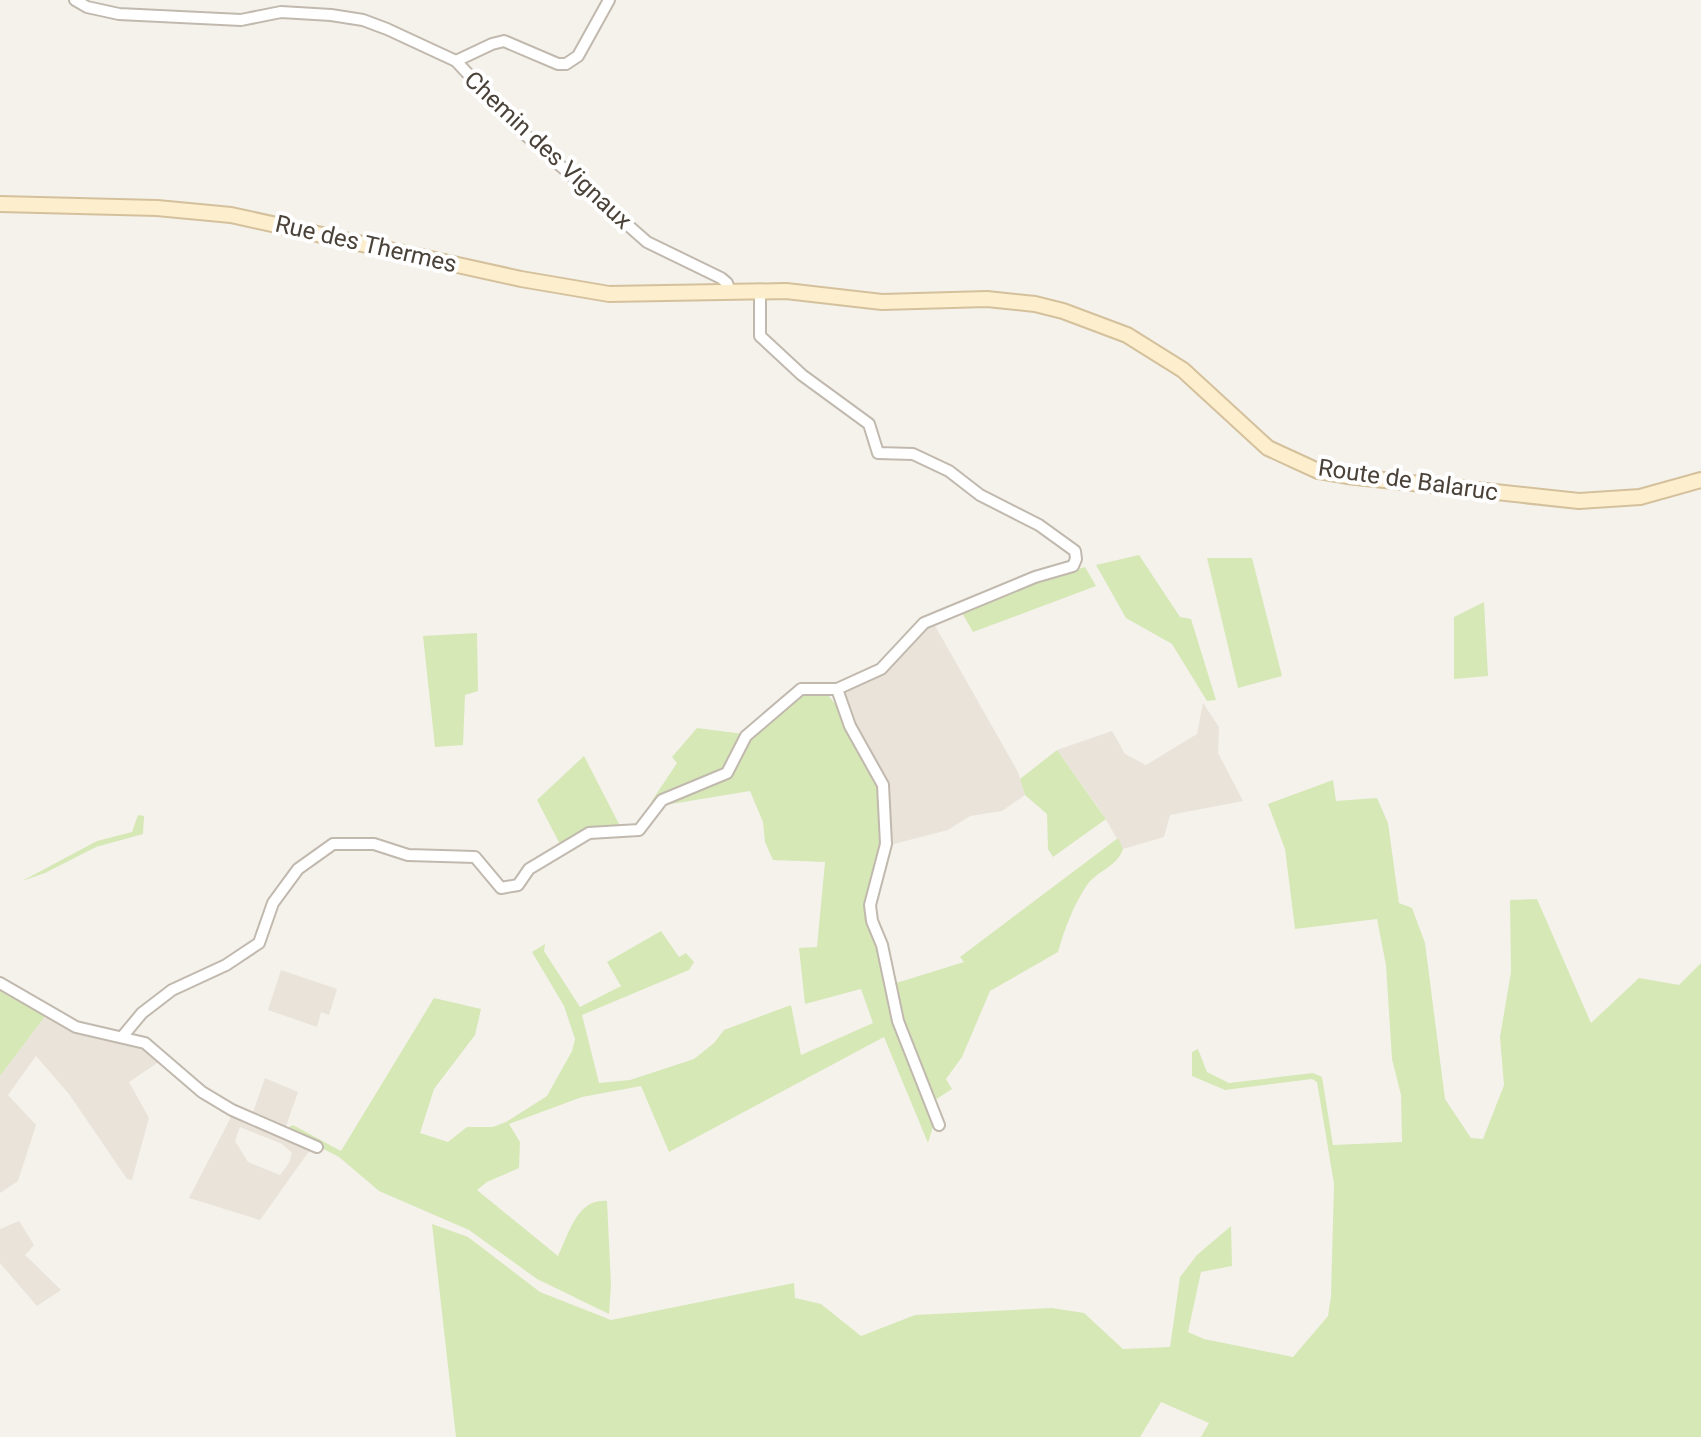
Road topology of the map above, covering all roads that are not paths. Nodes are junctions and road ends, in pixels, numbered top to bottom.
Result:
1 (75, 0) edge
2 (609, 0) edge
3 (456, 61) junction
4 (0, 204) edge
5 (760, 291) junction
6 (730, 292) junction
7 (1701, 480) edge
8 (837, 689) junction
9 (0, 983) edge
10 (122, 1037) junction
11 (939, 1125) dead end
12 (317, 1147) dead end

1 - 3 street, Chemin des Vignaux
2 - 3 street
3 - 6 street, Chemin des Vignaux
4 - 6 main road, Rue des Thermes
5 - 6 main road, Route de Balaruc
5 - 7 main road, Route de Balaruc
5 - 8 street
8 - 10 street
8 - 11 street
9 - 10 street
10 - 12 street

